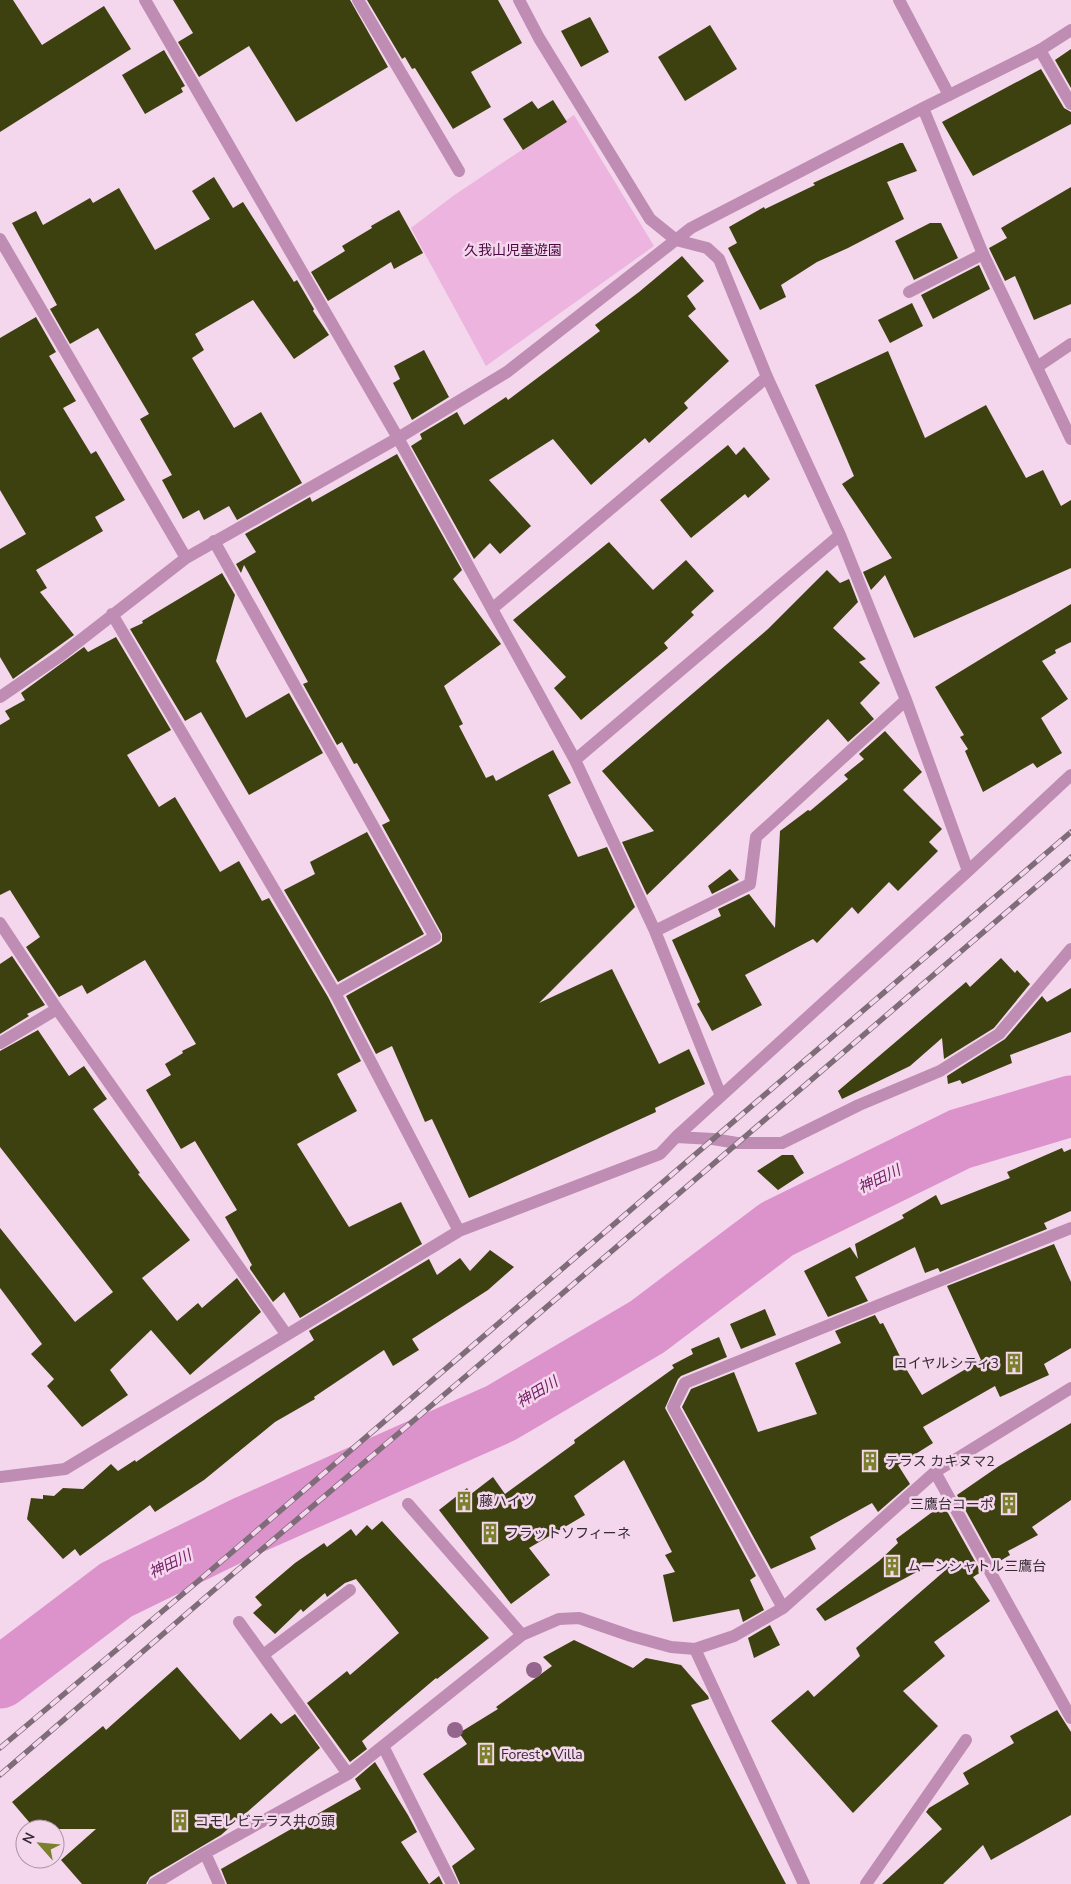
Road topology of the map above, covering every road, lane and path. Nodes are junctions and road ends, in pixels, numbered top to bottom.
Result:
1 (145, 0) edge
2 (358, 0) edge
3 (519, 0) edge
4 (899, 0) edge
5 (1071, 30) edge
6 (1040, 50) junction
7 (949, 95) junction
8 (1071, 104) edge
9 (923, 108) junction
10 (459, 171) dead end
11 (0, 239) edge
12 (676, 240) junction
13 (983, 254) junction
14 (909, 292) dead end
15 (1071, 344) edge
16 (1037, 367) junction
17 (767, 377) junction
18 (398, 438) junction
19 (1071, 440) edge
20 (840, 535) junction
21 (214, 541) junction
22 (186, 558) junction
23 (492, 608) junction
24 (112, 614) junction
25 (1, 694) edge
26 (906, 700) junction
27 (576, 760) junction
28 (1071, 775) edge
29 (968, 871) junction
30 (0, 923) edge
31 (655, 931) junction
32 (1071, 949) edge
33 (336, 993) junction
34 (57, 1009) junction
35 (0, 1043) edge
36 (721, 1096) junction
37 (676, 1136) junction
38 (1071, 1228) edge
39 (459, 1231) junction
40 (286, 1334) junction
41 (1071, 1388) edge
42 (935, 1472) junction
43 (0, 1477) edge
44 (408, 1504) dead end
45 (350, 1590) dead end
46 (783, 1608) junction
47 (239, 1622) dead end
48 (522, 1635) junction
49 (695, 1649) junction
50 (263, 1655) junction
51 (1071, 1718) edge
52 (966, 1740) dead end
53 (383, 1746) junction
54 (348, 1774) junction
55 (205, 1853) junction
56 (154, 1884) edge
57 (219, 1884) edge
58 (452, 1884) edge
59 (804, 1884) edge
60 (866, 1884) edge

1 - 18 street
2 - 10 street
3 - 12 street
4 - 7 street
5 - 6 street
6 - 7 street
6 - 8 street
7 - 9 street
9 - 12 street
9 - 13 street
11 - 22 street
12 - 17 street
12 - 18 street
13 - 14 street
13 - 16 street
15 - 16 street
16 - 19 street
17 - 20 street
17 - 23 street
18 - 21 street
18 - 23 street
20 - 26 street
20 - 27 street
21 - 22 street
21 - 33 street
22 - 24 street
23 - 27 street
24 - 25 street
24 - 33 street
26 - 29 street
26 - 31 street
27 - 31 street
28 - 29 street
29 - 36 street
30 - 34 street
31 - 36 street
32 - 37 street
33 - 39 street
34 - 35 street
34 - 40 street
36 - 37 street
37 - 39 street
38 - 46 street
39 - 40 street
40 - 43 street
41 - 42 street
42 - 46 street
42 - 51 street
44 - 48 street
45 - 50 street
46 - 49 street
47 - 50 street
48 - 49 street
48 - 53 street
49 - 59 street
50 - 54 street
52 - 60 street
53 - 54 street
53 - 58 street
54 - 55 street
55 - 56 street
55 - 57 street

